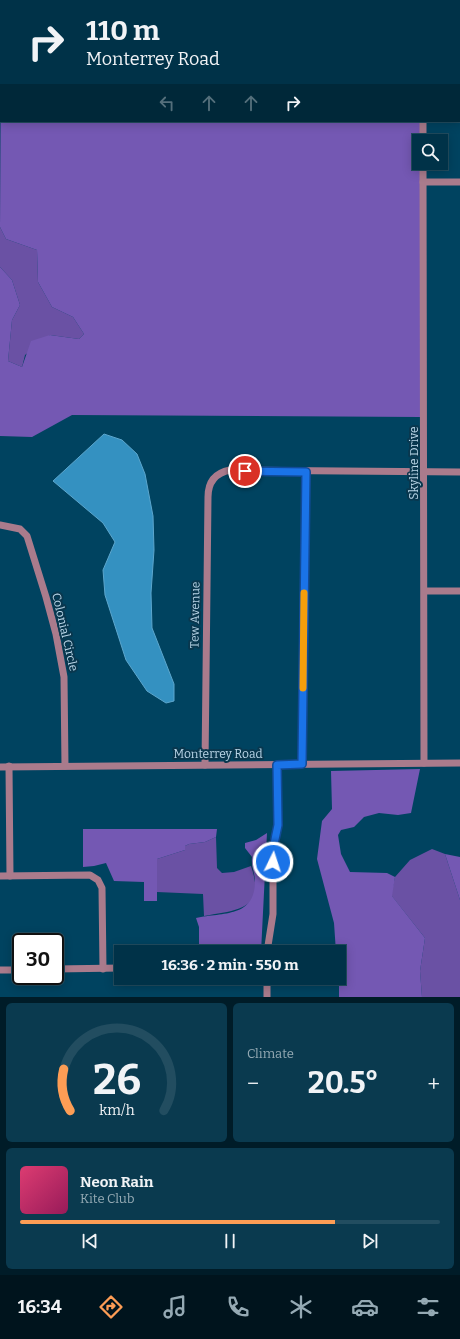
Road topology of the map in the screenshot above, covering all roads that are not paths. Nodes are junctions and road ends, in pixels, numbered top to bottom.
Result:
1 (423, 122) edge
2 (423, 134) edge
3 (423, 170) edge
4 (423, 182) junction
5 (460, 182) edge
6 (306, 472) junction
7 (425, 472) junction
8 (460, 472) edge
9 (0, 525) edge
10 (460, 590) edge
11 (425, 591) junction
12 (424, 763) junction
13 (460, 763) edge
14 (302, 764) junction
15 (205, 765) junction
16 (277, 765) junction
17 (0, 766) edge
18 (9, 766) junction
19 (65, 766) junction
20 (0, 876) edge
21 (10, 876) junction
22 (268, 945) edge
23 (114, 968) edge
24 (64, 969) edge
25 (103, 969) junction
26 (0, 970) edge
27 (12, 970) edge
28 (267, 985) edge
29 (267, 997) edge

1 - 2 street
3 - 4 street, Skyline Drive
4 - 5 street
4 - 7 street, Skyline Drive
6 - 7 street
6 - 14 street
6 - 15 street, Tew Avenue
7 - 8 street
7 - 11 street, Skyline Drive
9 - 19 street, Colonial Circle
10 - 11 street
11 - 12 street, Skyline Drive
12 - 13 street, Monterrey Road
12 - 14 street, Monterrey Road
14 - 16 street, Monterrey Road
15 - 16 street, Monterrey Road
15 - 19 street, Monterrey Road
16 - 22 street
17 - 18 street, Monterrey Road
18 - 19 street, Monterrey Road
18 - 21 street
20 - 21 street
21 - 25 street
23 - 25 street
24 - 25 street
26 - 27 street
28 - 29 street

